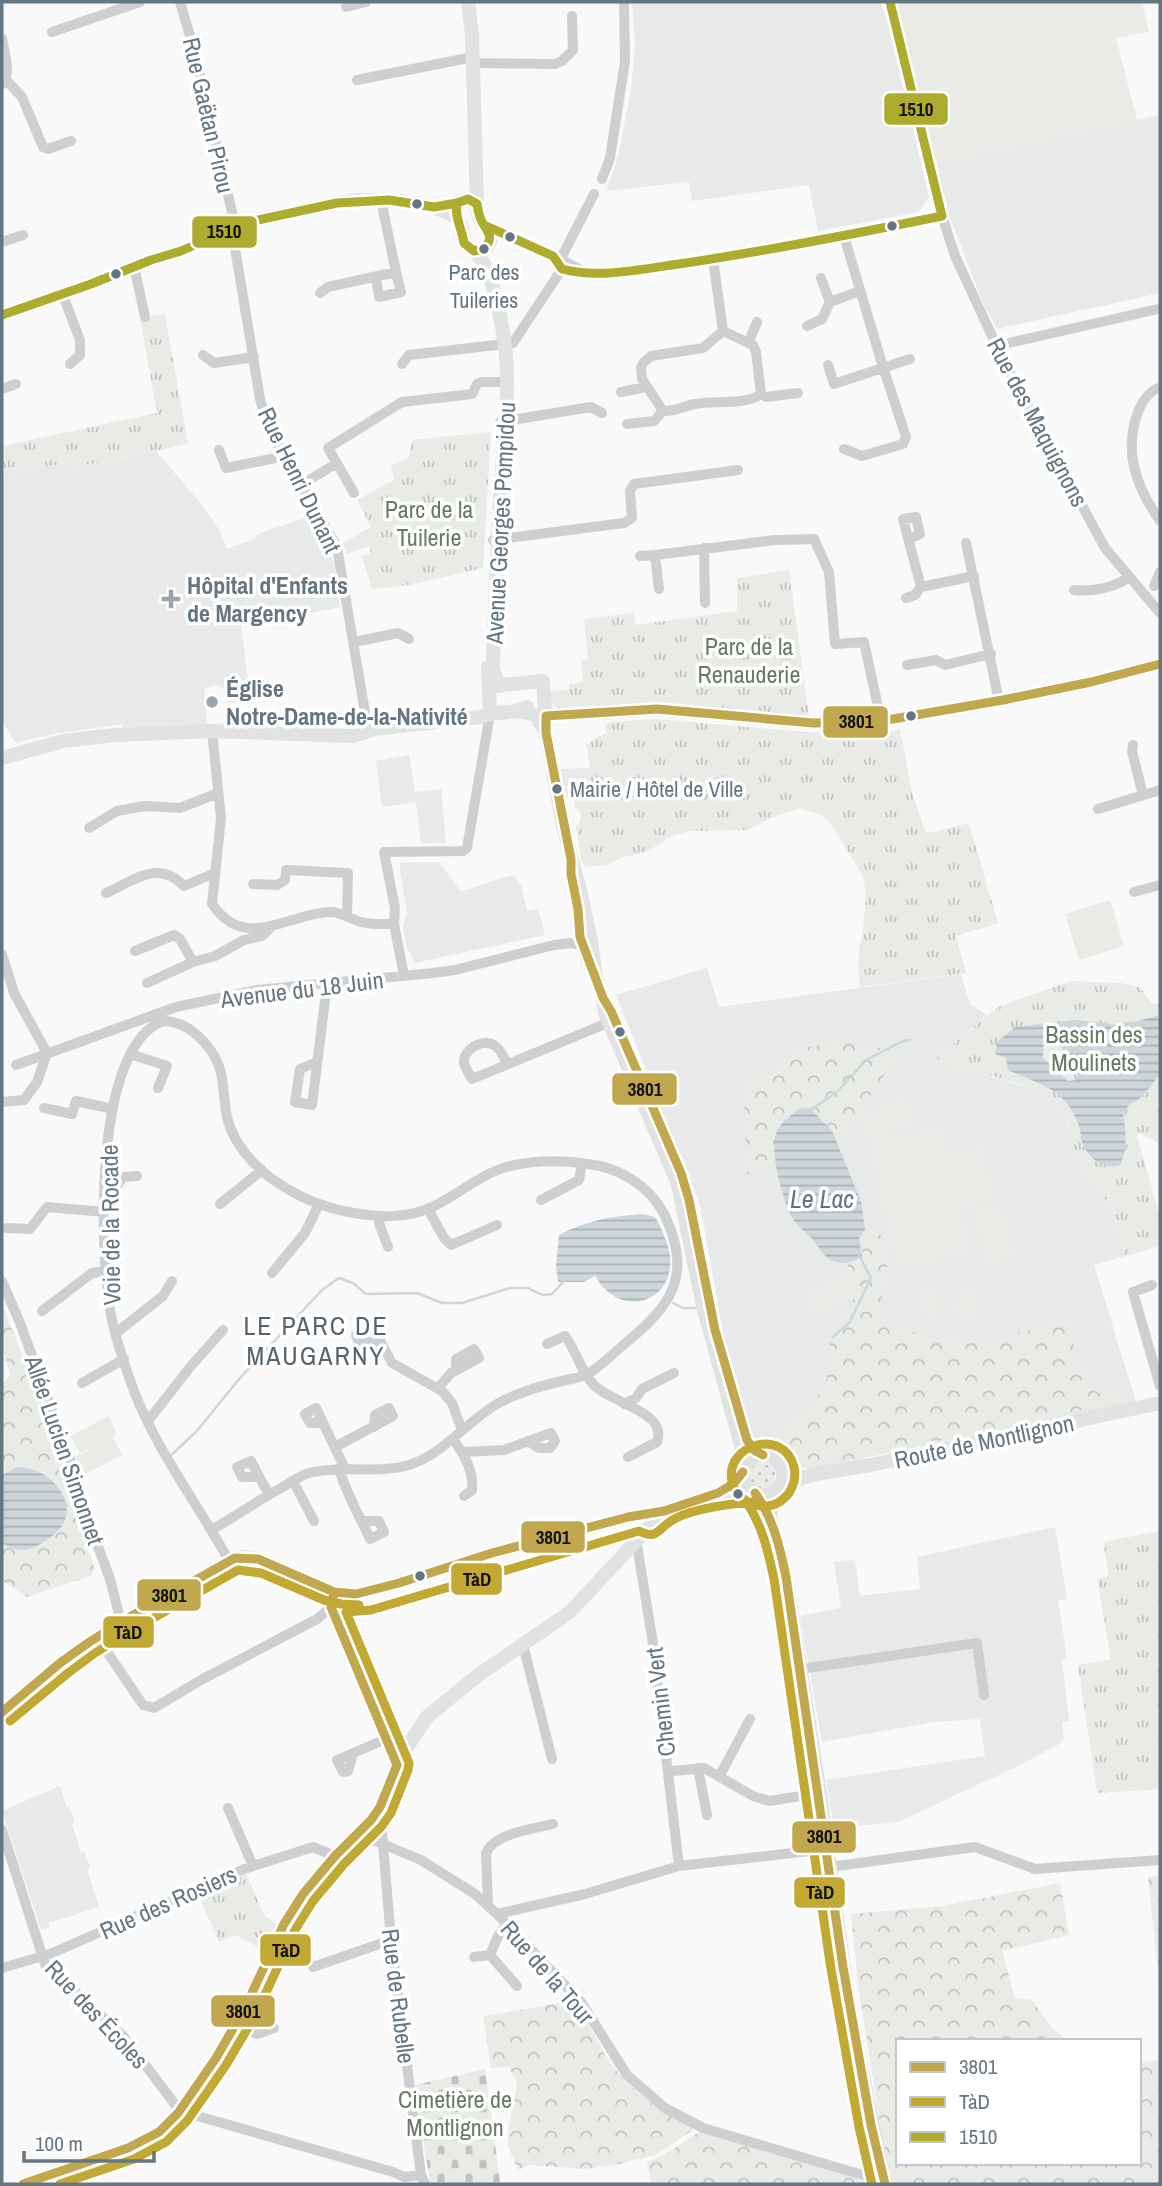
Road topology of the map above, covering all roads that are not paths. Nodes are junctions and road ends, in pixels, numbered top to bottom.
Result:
1 (139, 2) edge
2 (180, 2) edge
3 (366, 2) edge
4 (468, 2) edge
5 (624, 2) edge
6 (890, 2) edge
7 (346, 7) dead end
8 (572, 16) dead end
9 (52, 32) dead end
10 (2, 38) edge
11 (473, 60) junction
12 (357, 80) dead end
13 (4, 82) edge
14 (71, 141) dead end
15 (602, 179) dead end
16 (594, 194) dead end
17 (382, 200) junction
18 (463, 206) junction
19 (942, 216) junction
20 (232, 230) junction
21 (23, 235) dead end
22 (844, 236) junction
23 (494, 238) junction
24 (2, 243) edge
25 (474, 251) junction
26 (712, 259) junction
27 (559, 262) junction
28 (134, 266) junction
29 (396, 272) junction
30 (376, 277) junction
31 (821, 278) dead end
32 (860, 291) junction
33 (62, 293) junction
34 (320, 293) dead end
35 (830, 302) junction
36 (497, 303) junction
37 (1160, 310) edge
38 (2, 315) edge
39 (145, 317) dead end
40 (757, 322) dead end
41 (807, 326) dead end
42 (723, 331) junction
43 (749, 341) junction
44 (996, 346) junction
45 (505, 352) junction
46 (203, 355) dead end
47 (254, 357) junction
48 (910, 359) dead end
49 (402, 364) dead end
50 (70, 365) dead end
51 (828, 365) dead end
52 (883, 367) junction
53 (505, 382) junction
54 (16, 384) dead end
55 (646, 387) junction
56 (1160, 387) edge
57 (2, 388) edge
58 (621, 392) dead end
59 (798, 393) dead end
60 (761, 394) junction
61 (663, 411) junction
62 (602, 414) dead end
63 (502, 422) junction
64 (627, 424) dead end
65 (844, 449) dead end
66 (219, 450) dead end
67 (285, 456) junction
68 (337, 463) junction
69 (738, 470) dead end
70 (301, 485) junction
71 (354, 493) dead end
72 (1160, 521) edge
73 (909, 539) dead end
74 (495, 540) junction
75 (966, 543) dead end
76 (704, 548) junction
77 (655, 555) junction
78 (640, 556) dead end
79 (1160, 572) edge
80 (974, 576) junction
81 (1129, 577) junction
82 (1154, 586) dead end
83 (921, 587) junction
84 (659, 589) dead end
85 (1074, 590) dead end
86 (906, 598) dead end
87 (705, 603) dead end
88 (1160, 613) edge
89 (409, 639) dead end
90 (354, 642) junction
91 (990, 654) junction
92 (1160, 664) edge
93 (908, 665) dead end
94 (495, 686) junction
95 (999, 701) junction
96 (518, 710) junction
97 (490, 713) junction
98 (546, 716) junction
99 (880, 722) junction
100 (368, 730) junction
101 (212, 731) junction
102 (546, 733) junction
103 (1133, 745) dead end
104 (2, 757) edge
105 (1160, 790) edge
106 (218, 793) junction
107 (1143, 795) junction
108 (1098, 809) dead end
109 (89, 828) dead end
110 (215, 873) junction
111 (253, 884) dead end
112 (1160, 885) edge
113 (1134, 892) dead end
114 (106, 893) dead end
115 (347, 916) junction
116 (394, 924) junction
117 (271, 927) junction
118 (244, 928) junction
119 (586, 937) junction
120 (244, 940) junction
121 (554, 945) junction
122 (135, 951) dead end
123 (2, 954) edge
124 (193, 962) junction
125 (404, 976) junction
126 (147, 983) dead end
127 (327, 984) junction
128 (612, 1022) junction
129 (47, 1053) junction
130 (130, 1054) junction
131 (317, 1062) dead end
132 (16, 1065) dead end
133 (507, 1065) dead end
134 (158, 1088) dead end
135 (2, 1102) edge
136 (44, 1108) dead end
137 (113, 1109) junction
138 (582, 1163) junction
139 (262, 1170) junction
140 (137, 1176) dead end
141 (541, 1200) dead end
142 (220, 1204) dead end
143 (319, 1204) junction
144 (105, 1208) junction
145 (428, 1209) junction
146 (378, 1216) junction
147 (497, 1225) dead end
148 (7, 1228) dead end
149 (388, 1247) dead end
150 (107, 1271) junction
151 (272, 1273) dead end
152 (2, 1281) edge
153 (172, 1281) dead end
154 (1152, 1285) dead end
155 (42, 1311) dead end
156 (223, 1330) dead end
157 (116, 1333) junction
158 (380, 1342) dead end
159 (547, 1344) dead end
160 (124, 1359) junction
161 (456, 1370) dead end
162 (674, 1373) dead end
163 (587, 1375) junction
164 (82, 1383) dead end
165 (1160, 1386) edge
166 (438, 1388) junction
167 (624, 1404) junction
168 (1158, 1405) edge
169 (148, 1421) junction
170 (323, 1423) dead end
171 (374, 1427) dead end
172 (462, 1430) junction
173 (453, 1439) junction
174 (528, 1441) dead end
175 (335, 1447) junction
176 (462, 1452) junction
177 (763, 1455) junction
178 (628, 1457) dead end
179 (780, 1466) junction
180 (745, 1468) junction
181 (342, 1469) junction
182 (815, 1474) junction
183 (259, 1477) dead end
184 (293, 1481) junction
185 (777, 1488) junction
186 (752, 1491) junction
187 (718, 1493) junction
188 (269, 1495) junction
189 (464, 1496) dead end
190 (664, 1511) junction
191 (771, 1519) junction
192 (313, 1521) dead end
193 (362, 1521) dead end
194 (650, 1523) junction
195 (211, 1530) junction
196 (636, 1539) junction
197 (230, 1562) junction
198 (332, 1599) junction
199 (121, 1622) junction
200 (97, 1637) junction
201 (523, 1645) junction
202 (801, 1669) junction
203 (984, 1695) dead end
204 (2, 1712) edge
205 (750, 1719) dead end
206 (386, 1739) junction
207 (353, 1753) dead end
208 (552, 1759) dead end
209 (397, 1765) junction
210 (698, 1768) junction
211 (674, 1771) dead end
212 (719, 1777) junction
213 (820, 1793) junction
214 (380, 1807) junction
215 (228, 1808) dead end
216 (707, 1815) dead end
217 (554, 1824) dead end
218 (2, 1830) edge
219 (354, 1836) junction
220 (384, 1846) junction
221 (828, 1849) junction
222 (335, 1856) junction
223 (1160, 1860) edge
224 (253, 1866) junction
225 (679, 1866) junction
226 (830, 1867) junction
227 (488, 1906) junction
228 (497, 1914) junction
229 (507, 1924) junction
230 (391, 1940) junction
231 (490, 1955) junction
232 (43, 1956) junction
233 (474, 1957) dead end
234 (313, 1967) dead end
235 (2, 1968) edge
236 (517, 1986) dead end
237 (235, 2025) junction
238 (274, 2028) dead end
239 (180, 2111) junction
240 (404, 2177) junction
241 (50, 2180) edge
242 (423, 2180) edge
243 (884, 2180) edge
244 (23, 2184) edge
245 (392, 2184) edge

1 - 9 street
2 - 20 street, Rue Gaëtan Pirou
3 - 7 street
4 - 11 main road
5 - 15 street
6 - 19 street, Rue des Maquignons
8 - 11 street
10 - 13 street
11 - 12 street
11 - 18 main road
13 - 14 street
16 - 27 street
17 - 18 main road
17 - 20 main road
17 - 29 street
18 - 23 main road, Avenue Georges Pompidou
18 - 25 main road, Avenue Georges Pompidou
19 - 22 street
19 - 44 street, Rue des Maquignons
20 - 28 main road
20 - 47 street, Rue Henri Dunant
21 - 24 street
22 - 26 street
22 - 32 street
23 - 25 main road
23 - 27 street
23 - 36 main road, Avenue Georges Pompidou
25 - 36 main road, Avenue Georges Pompidou
26 - 27 street
26 - 42 street
27 - 45 street
28 - 33 main road
28 - 39 street
29 - 30 street
29 - 30 street
30 - 34 street
31 - 35 street
32 - 35 street
32 - 52 street
33 - 38 main road
33 - 50 street
35 - 41 street
36 - 45 main road, Avenue Georges Pompidou
37 - 44 street
40 - 43 street
42 - 43 street
42 - 55 street
43 - 60 street
44 - 81 street, Rue des Maquignons
45 - 49 street
45 - 53 main road, Avenue Georges Pompidou
46 - 47 street
47 - 67 street, Rue Henri Dunant
48 - 52 street
51 - 52 street
52 - 65 street
53 - 63 main road, Avenue Georges Pompidou
53 - 68 street
54 - 57 street
55 - 58 street
55 - 61 street
56 - 72 street
59 - 60 street
60 - 61 street
61 - 64 street
62 - 63 street
63 - 74 main road, Avenue Georges Pompidou
66 - 67 street
67 - 70 street, Rue Henri Dunant
68 - 70 street
68 - 71 street
69 - 74 street
70 - 90 street, Rue Henri Dunant
73 - 83 street
74 - 94 main road, Avenue Georges Pompidou
75 - 80 street
76 - 77 street
76 - 87 street
76 - 99 street
77 - 78 street
77 - 84 street
79 - 82 street
80 - 83 street
80 - 91 street
81 - 85 street
81 - 88 street, Rue des Maquignons
83 - 86 street
89 - 90 street
90 - 100 street, Rue Henri Dunant
91 - 93 street
91 - 95 street
92 - 95 main road
94 - 97 main road, Avenue Georges Pompidou
94 - 98 main road
95 - 99 main road
96 - 97 main road
96 - 98 main road
96 - 102 main road
97 - 100 main road
97 - 116 street
98 - 99 main road
98 - 102 main road
100 - 101 main road
101 - 104 main road
101 - 106 street
102 - 119 main road
103 - 107 street
105 - 107 street
106 - 109 street
106 - 110 street
107 - 108 street
110 - 114 street
110 - 118 street
111 - 115 street
112 - 113 street
115 - 116 street
115 - 117 street
116 - 125 street
117 - 118 street
117 - 120 street
118 - 120 street
119 - 121 street, Avenue du 18 Juin
119 - 121 street
119 - 128 main road
120 - 124 street
121 - 125 street, Avenue du 18 Juin
122 - 124 street
123 - 129 street
124 - 126 street
125 - 127 street, Avenue du 18 Juin
127 - 129 street, Avenue du 18 Juin
127 - 131 street
128 - 133 street
128 - 177 main road
128 - 180 main road
129 - 132 street, Avenue du 18 Juin
129 - 135 street
130 - 134 street
130 - 137 street, Voie de la Rocade
130 - 139 street, Voie de la Rocade
136 - 137 street
137 - 144 street, Voie de la Rocade
138 - 141 street
138 - 145 street, Voie de la Rocade
138 - 163 street, Voie de la Rocade
139 - 142 street
139 - 143 street, Voie de la Rocade
140 - 144 street
143 - 146 street, Voie de la Rocade
143 - 151 street
144 - 148 street
144 - 150 street, Voie de la Rocade
145 - 146 street, Voie de la Rocade
145 - 147 street
146 - 149 street
150 - 155 street
150 - 157 street, Voie de la Rocade
152 - 199 street, Allée Lucien Simonnet
153 - 157 street
154 - 165 street
156 - 169 street
157 - 160 street, Voie de la Rocade
158 - 166 street
159 - 163 street
160 - 164 street
160 - 169 street, Voie de la Rocade
161 - 166 street
162 - 167 street
163 - 167 street
163 - 172 street, Voie de la Rocade
166 - 172 street
167 - 178 street
168 - 182 main road, Route de Montlignon
169 - 195 street, Voie de la Rocade
170 - 175 street
171 - 175 street
172 - 173 street, Voie de la Rocade
173 - 176 street
173 - 181 street, Voie de la Rocade
174 - 176 street
175 - 181 street
176 - 189 street
177 - 179 main road
177 - 180 main road
179 - 182 main road, Route de Montlignon
179 - 185 main road
180 - 186 main road
180 - 187 main road
181 - 184 street, Voie de la Rocade
181 - 193 street
182 - 185 main road, Route de Montlignon
183 - 188 street
184 - 188 street, Voie de la Rocade
184 - 192 street
185 - 186 main road
185 - 191 main road
186 - 187 main road
186 - 191 main road
187 - 190 main road
188 - 195 street, Voie de la Rocade
190 - 194 main road
190 - 198 main road
191 - 202 main road
194 - 196 main road
194 - 198 main road
195 - 197 street
196 - 201 main road
196 - 225 street, Chemin Vert
197 - 198 main road
197 - 199 main road
198 - 200 street
198 - 206 street
199 - 200 main road
200 - 204 main road
201 - 208 street
201 - 209 main road
202 - 203 street
202 - 213 main road
205 - 212 street
206 - 207 street
206 - 209 street
209 - 214 main road
210 - 211 street
210 - 212 street
210 - 216 street
212 - 213 street
213 - 221 main road
214 - 219 main road
214 - 220 street, Rue de Rubelle
215 - 224 street
217 - 227 street
218 - 232 street, Rue des Écoles
219 - 220 street, Rue de la Tour
219 - 222 main road
220 - 227 street, Rue de la Tour
220 - 230 street, Rue de Rubelle
221 - 225 street
221 - 226 main road
222 - 224 street, Rue des Rosiers
222 - 237 main road
223 - 226 street
224 - 232 street, Rue des Rosiers
225 - 228 street
226 - 243 main road
227 - 228 street, Rue de la Tour
228 - 229 street, Rue de la Tour
229 - 231 street
229 - 243 street, Rue de la Tour
230 - 234 street
230 - 242 street, Rue de Rubelle
231 - 233 street
231 - 236 street
232 - 235 street, Rue des Rosiers
232 - 239 street, Rue des Écoles
237 - 238 street
237 - 239 main road
239 - 240 street
239 - 241 main road
240 - 242 street
240 - 245 street
241 - 244 main road

